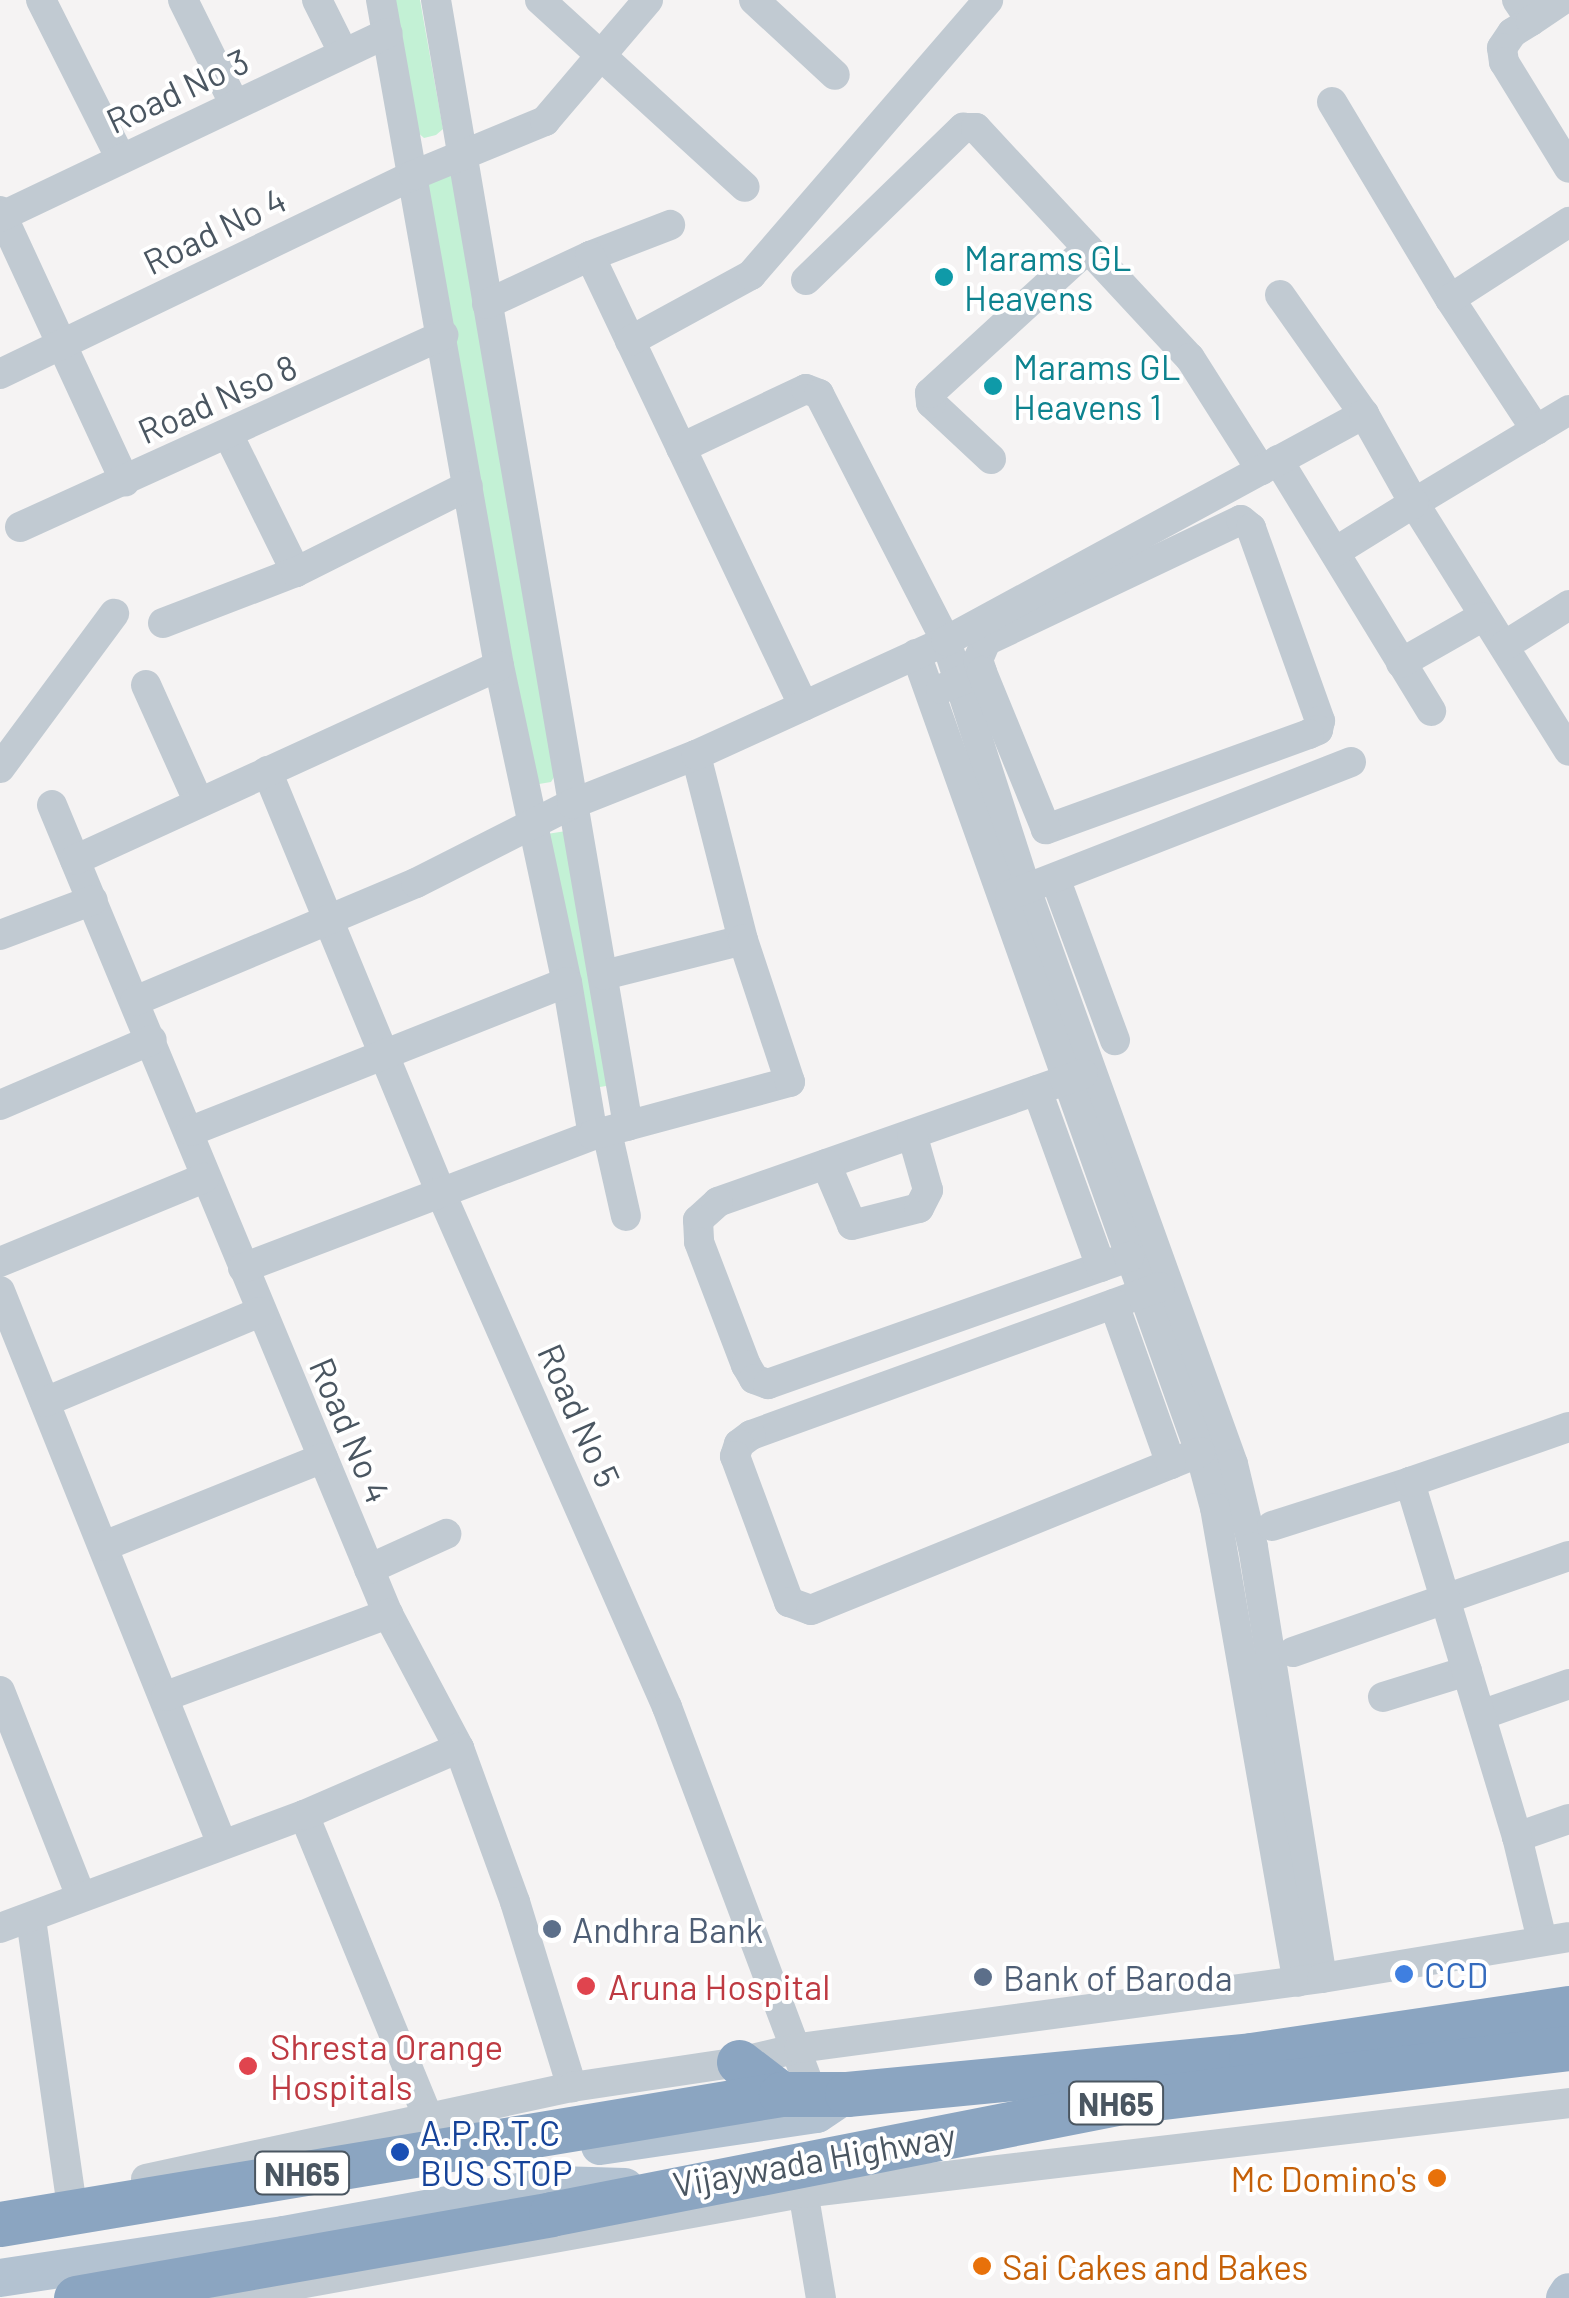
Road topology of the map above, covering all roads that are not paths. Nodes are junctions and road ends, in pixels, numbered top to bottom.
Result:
1 (41, 0) edge
2 (184, 0) edge
3 (317, 0) edge
4 (381, 0) edge
5 (436, 0) edge
6 (540, 0) edge
7 (648, 0) edge
8 (754, 0) edge
9 (988, 0) edge
10 (1562, 0) edge
11 (1524, 10) edge
12 (387, 33) junction
13 (343, 52) junction
14 (600, 56) junction
15 (835, 75) dead end
16 (1332, 102) dead end
17 (235, 105) junction
18 (462, 158) junction
19 (120, 159) junction
20 (1569, 168) edge
21 (414, 175) junction
22 (745, 187) dead end
23 (1, 215) edge
24 (1569, 222) edge
25 (670, 225) dead end
26 (1088, 248) junction
27 (590, 256) junction
28 (806, 280) dead end
29 (1280, 295) dead end
30 (1450, 299) junction
31 (488, 304) junction
32 (443, 335) junction
33 (630, 341) junction
34 (64, 344) junction
35 (0, 374) edge
36 (1569, 410) edge
37 (1364, 414) junction
38 (1536, 430) junction
39 (228, 434) junction
40 (682, 448) junction
41 (991, 459) dead end
42 (1270, 465) junction
43 (125, 480) junction
44 (468, 486) junction
45 (1414, 503) junction
46 (20, 527) dead end
47 (1335, 552) junction
48 (296, 572) junction
49 (1569, 605) edge
50 (114, 614) dead end
51 (1482, 617) junction
52 (163, 623) dead end
53 (946, 642) junction
54 (1504, 646) junction
55 (916, 654) junction
56 (1401, 664) junction
57 (499, 666) junction
58 (971, 677) junction
59 (146, 685) dead end
60 (929, 693) junction
61 (804, 706) junction
62 (981, 706) junction
63 (1431, 711) dead end
64 (1569, 751) edge
65 (696, 755) junction
66 (1350, 762) dead end
67 (0, 768) edge
68 (267, 771) junction
69 (200, 802) junction
70 (572, 804) junction
71 (52, 805) dead end
72 (534, 824) junction
73 (75, 860) junction
74 (1055, 878) junction
75 (1014, 894) junction
76 (93, 900) junction
77 (328, 918) junction
78 (0, 935) edge
79 (743, 940) junction
80 (604, 975) junction
81 (567, 982) junction
82 (135, 1000) junction
83 (152, 1040) junction
84 (1115, 1040) dead end
85 (384, 1052) junction
86 (1065, 1080) junction
87 (0, 1106) edge
88 (190, 1131) junction
89 (609, 1131) junction
90 (912, 1134) junction
91 (826, 1164) junction
92 (204, 1178) junction
93 (440, 1190) junction
94 (626, 1216) dead end
95 (0, 1262) edge
96 (1115, 1262) junction
97 (243, 1268) junction
98 (1156, 1289) junction
99 (0, 1292) edge
100 (1114, 1304) junction
101 (260, 1312) junction
102 (45, 1402) junction
103 (1569, 1428) edge
104 (1200, 1452) junction
105 (323, 1458) junction
106 (1170, 1464) junction
107 (1410, 1482) junction
108 (1226, 1497) junction
109 (1272, 1526) dead end
110 (446, 1534) dead end
111 (104, 1546) junction
112 (1569, 1556) edge
113 (369, 1568) junction
114 (1444, 1602) junction
115 (388, 1614) junction
116 (1293, 1652) dead end
117 (1467, 1671) junction
118 (1569, 1684) edge
119 (0, 1691) edge
120 (166, 1696) junction
121 (1383, 1697) dead end
122 (1482, 1716) junction
123 (459, 1748) junction
124 (304, 1816) junction
125 (1569, 1820) edge
126 (1517, 1836) junction
127 (222, 1844) junction
128 (81, 1898) junction
129 (32, 1919) junction
130 (0, 1928) edge
131 (1556, 1939) edge
132 (1310, 1980) junction
133 (1569, 2008) edge
134 (800, 2048) junction
135 (1569, 2048) edge
136 (739, 2062) junction
137 (572, 2087) junction
138 (813, 2093) junction
139 (1569, 2103) edge
140 (428, 2118) junction
141 (800, 2179) junction
142 (668, 2188) junction
143 (70, 2193) junction
144 (0, 2203) edge
145 (0, 2224) edge
146 (0, 2241) edge
147 (0, 2278) edge
148 (310, 2290) edge
149 (76, 2298) edge
150 (222, 2298) edge
151 (820, 2298) edge

1 - 19 street
2 - 17 street
3 - 13 street
4 - 12 street
5 - 18 street
6 - 14 street
7 - 14 street, Road No 4
8 - 15 street
9 - 33 street
10 - 11 street
11 - 20 street
12 - 13 street, Road No 3
12 - 21 street
13 - 17 street, Road No 3
14 - 18 street, Road No 4
14 - 22 street
16 - 30 street
17 - 19 street, Road No 3
18 - 21 street, Road No 4
18 - 31 street
19 - 23 street, Road No 3
21 - 32 street
21 - 34 street, Road No 4
23 - 34 street
24 - 30 street
25 - 27 street
26 - 28 street
26 - 41 street
26 - 42 street
27 - 31 street
27 - 33 street
29 - 37 street
30 - 38 street
31 - 70 street
32 - 39 street, Road Nso 8
32 - 44 street
33 - 40 street
34 - 35 street, Road No 4
34 - 43 street
36 - 38 street
37 - 42 street
37 - 45 street
38 - 45 street
39 - 43 street, Road Nso 8
39 - 48 street
40 - 53 street
40 - 61 street
42 - 47 street
42 - 53 street
43 - 46 street, Road Nso 8
44 - 48 street
44 - 57 street
45 - 47 street
45 - 51 street
47 - 56 street
48 - 52 street
49 - 54 street
50 - 67 street
51 - 54 street
51 - 56 street
53 - 55 street
53 - 58 street
54 - 64 street
55 - 60 street
55 - 61 street
56 - 63 street
57 - 68 street
57 - 72 street
58 - 60 street
58 - 62 street
58 - 62 street
59 - 69 street
60 - 75 street
61 - 65 street
62 - 75 street
65 - 70 street
65 - 79 street
66 - 74 street
68 - 69 street
68 - 77 street, Road No 5
69 - 73 street
70 - 72 street
70 - 80 street
71 - 73 street, Road No 4
72 - 77 street
72 - 81 street
73 - 76 street, Road No 4
74 - 75 street
74 - 84 street
75 - 86 street
76 - 78 street
76 - 82 street, Road No 4
77 - 82 street
77 - 85 street, Road No 5
79 - 80 street
79 - 89 street
80 - 89 street
81 - 85 street
81 - 89 street
82 - 83 street, Road No 4
83 - 87 street
83 - 88 street, Road No 4
85 - 88 street
85 - 93 street, Road No 5
86 - 90 street
86 - 96 street
86 - 98 street
88 - 92 street, Road No 4
89 - 93 street
89 - 94 street
90 - 91 street
90 - 91 street
91 - 96 street
92 - 95 street
92 - 97 street, Road No 4
93 - 97 street
93 - 134 street, Road No 5
96 - 98 street
97 - 101 street, Road No 4
98 - 100 street
98 - 104 street
98 - 108 street
99 - 102 street
100 - 106 street
100 - 106 street
101 - 102 street
101 - 105 street, Road No 4
102 - 111 street
103 - 107 street
104 - 106 street
104 - 108 street
105 - 111 street
105 - 113 street, Road No 4
107 - 109 street
107 - 114 street
108 - 132 street
110 - 113 street
111 - 120 street
112 - 114 street
113 - 115 street, Road No 4
114 - 116 street
114 - 117 street
115 - 120 street
115 - 123 street, Road No 4
117 - 121 street
117 - 122 street
118 - 122 street
119 - 128 street
120 - 127 street
122 - 126 street
123 - 124 street
123 - 137 street, Road No 4
124 - 127 street
124 - 140 street
125 - 126 street
126 - 131 street
127 - 128 street
128 - 129 street
129 - 130 street
129 - 143 street
131 - 132 street
132 - 134 street
133 - 138 highway, Vijaywada Highway / NH65
134 - 136 street
134 - 138 street, Road No 5
135 - 141 highway, Vijaywada Highway / NH65
136 - 137 street
136 - 138 highway
137 - 140 street
138 - 145 highway, NH65
138 - 146 main road, Vijaywada Highway
139 - 141 street
140 - 143 street
141 - 142 highway, Vijaywada Highway / NH65
141 - 148 street
141 - 151 street
142 - 147 main road, Vijaywada Highway
142 - 149 highway, NH65
143 - 144 street
148 - 150 street

